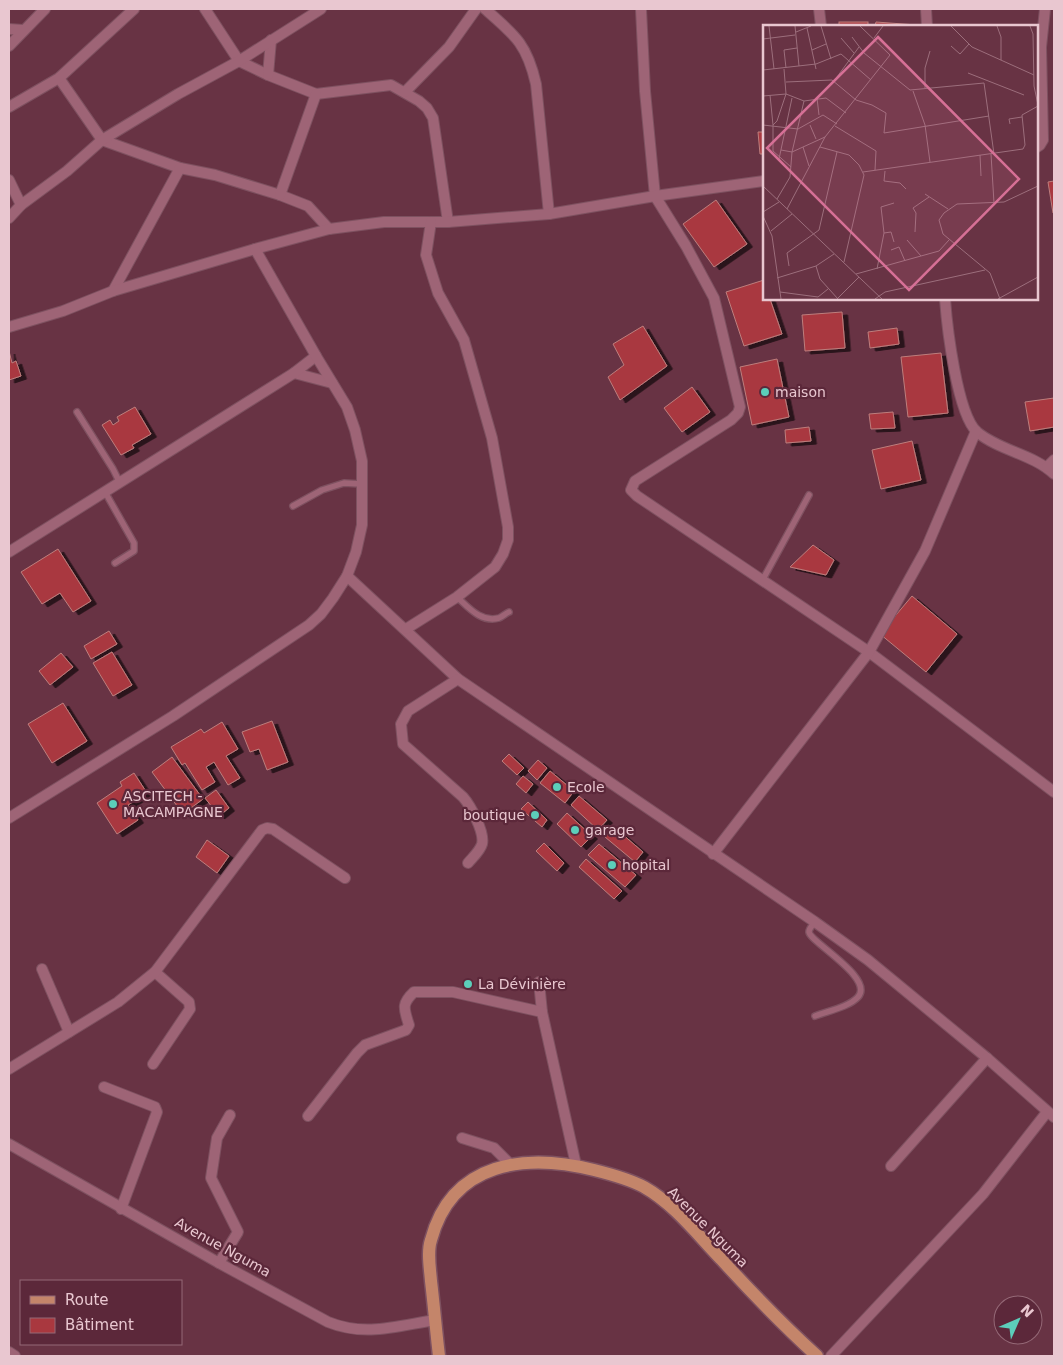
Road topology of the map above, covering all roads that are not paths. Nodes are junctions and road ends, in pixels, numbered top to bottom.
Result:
1 (45, 9) edge
2 (134, 9) edge
3 (205, 9) edge
4 (321, 9) edge
5 (476, 9) edge
6 (485, 9) edge
7 (641, 9) edge
8 (819, 9) edge
9 (926, 9) edge
10 (1045, 9) edge
11 (821, 25) edge
12 (927, 25) edge
13 (9, 29) edge
14 (23, 30) junction
15 (271, 40) junction
16 (9, 46) edge
17 (239, 61) junction
18 (268, 76) junction
19 (59, 78) junction
20 (405, 92) junction
21 (316, 94) junction
22 (9, 106) edge
23 (102, 140) junction
24 (1039, 145) edge
25 (180, 168) junction
26 (9, 180) edge
27 (763, 181) edge
28 (280, 195) junction
29 (655, 196) junction
30 (21, 205) junction
31 (549, 214) junction
32 (9, 218) edge
33 (431, 222) junction
34 (448, 222) junction
35 (329, 229) junction
36 (255, 249) junction
37 (113, 291) junction
38 (945, 300) edge
39 (9, 327) edge
40 (316, 356) junction
41 (294, 373) junction
42 (332, 382) junction
43 (77, 412) dead end
44 (976, 431) junction
45 (1052, 467) edge
46 (120, 483) junction
47 (361, 484) junction
48 (105, 492) junction
49 (809, 495) dead end
50 (293, 506) dead end
51 (9, 552) edge
52 (115, 563) dead end
53 (347, 576) junction
54 (762, 581) junction
55 (457, 597) junction
56 (509, 612) dead end
57 (406, 629) junction
58 (868, 652) junction
59 (458, 679) junction
60 (1054, 792) edge
61 (9, 818) edge
62 (713, 854) junction
63 (468, 863) dead end
64 (345, 878) dead end
65 (815, 922) junction
66 (42, 968) dead end
67 (155, 972) junction
68 (539, 982) dead end
69 (542, 1012) junction
70 (815, 1016) dead end
71 (69, 1032) junction
72 (987, 1058) junction
73 (152, 1064) dead end
74 (9, 1069) edge
75 (104, 1087) dead end
76 (1051, 1114) edge
77 (230, 1115) dead end
78 (308, 1116) dead end
79 (462, 1138) dead end
80 (9, 1144) edge
81 (510, 1164) junction
82 (576, 1165) junction
83 (891, 1166) dead end
84 (121, 1209) junction
85 (219, 1263) junction
86 (435, 1320) junction
87 (9, 1352) edge
88 (15, 1356) edge
89 (439, 1356) edge
90 (816, 1356) edge
91 (831, 1356) edge

1 - 14 street
2 - 19 street
3 - 17 street
4 - 15 street
5 - 20 street
6 - 31 street
7 - 29 street
8 - 11 street
9 - 12 street
10 - 24 street
13 - 14 street
14 - 16 street
15 - 17 street
15 - 18 street
17 - 18 street
17 - 23 street
18 - 21 street
19 - 22 street
19 - 23 street
20 - 21 street
20 - 34 street
21 - 28 street
23 - 25 street
23 - 30 street
25 - 28 street
25 - 37 street
26 - 30 street
27 - 29 street
28 - 35 street
29 - 31 street
29 - 54 street
30 - 32 street
31 - 34 street
33 - 34 street
33 - 35 street
33 - 55 street
35 - 36 street
36 - 37 street
36 - 40 street
37 - 39 street
38 - 44 street
40 - 41 street
40 - 42 street
41 - 42 street
41 - 46 street
42 - 47 street
43 - 46 lane
44 - 45 street
44 - 58 street
46 - 48 street
47 - 50 lane
47 - 53 street
48 - 51 street
48 - 52 lane
49 - 54 lane
53 - 57 street
53 - 61 street
54 - 58 street
55 - 56 lane
55 - 57 street
57 - 59 street
58 - 60 street
58 - 62 street
59 - 62 street
59 - 63 street
62 - 65 street
64 - 67 street
65 - 70 lane
65 - 72 street
66 - 71 street
67 - 71 street
67 - 73 street
68 - 69 street
69 - 78 street
69 - 82 street
71 - 74 street
72 - 76 street
72 - 83 street
75 - 84 street
76 - 91 street
77 - 85 street
79 - 81 street
80 - 84 street, Avenue Nguma
81 - 82 main road, Avenue Nguma
81 - 86 main road, Avenue Nguma
82 - 90 main road, Avenue Nguma
84 - 85 street, Avenue Nguma
85 - 86 street, Avenue Nguma
86 - 89 main road, Avenue Nguma
87 - 88 street

